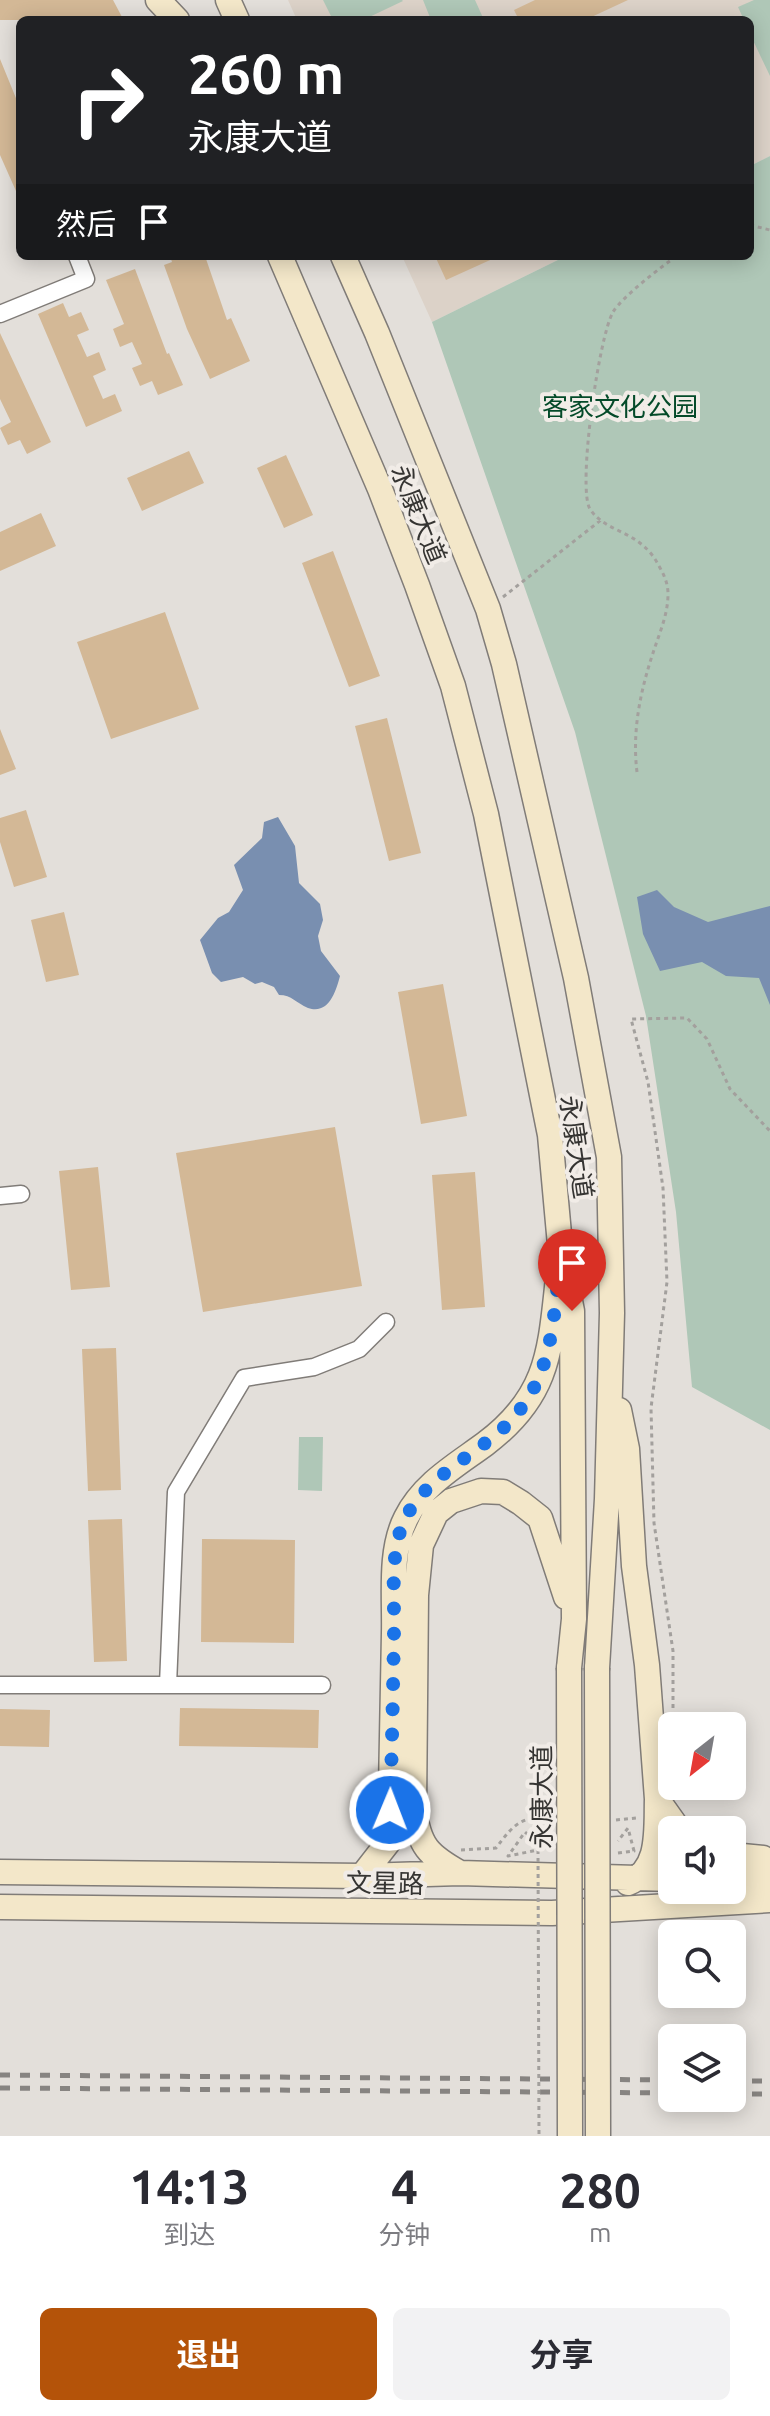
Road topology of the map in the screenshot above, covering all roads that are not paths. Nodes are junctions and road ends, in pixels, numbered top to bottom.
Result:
1 (158, 0) edge
2 (175, 16) edge
3 (79, 260) edge
4 (282, 260) edge
5 (345, 260) edge
6 (0, 314) edge
7 (21, 1194) dead end
8 (0, 1196) edge
9 (561, 1256) junction
10 (386, 1322) dead end
11 (610, 1369) junction
12 (574, 1619) junction
13 (0, 1685) edge
14 (168, 1685) junction
15 (322, 1685) dead end
16 (657, 1799) junction
17 (669, 1816) edge
18 (746, 1856) edge
19 (770, 1862) edge
20 (0, 1872) edge
21 (460, 1873) junction
22 (362, 1876) junction
23 (638, 1879) junction
24 (658, 1879) edge
25 (746, 1880) edge
26 (770, 1881) edge
27 (770, 1900) edge
28 (0, 1907) edge
29 (552, 1913) junction
30 (570, 2136) edge
31 (598, 2136) edge

1 - 2 street
3 - 6 street
4 - 9 street, 永康大道
5 - 11 street, 永康大道
7 - 8 street
9 - 12 street, 永康大道
9 - 22 street
10 - 14 street
11 - 16 street
11 - 31 street, 永康大道, bridge
12 - 21 street
12 - 30 street, 永康大道, bridge
13 - 14 street
14 - 15 street
16 - 17 street
16 - 23 street
18 - 19 street
20 - 22 street, 文星路
21 - 22 street, 文星路
21 - 23 street, 文星路
23 - 24 street, 文星路
23 - 29 street
25 - 26 street
27 - 29 street, 文星路
28 - 29 street, 文星路

